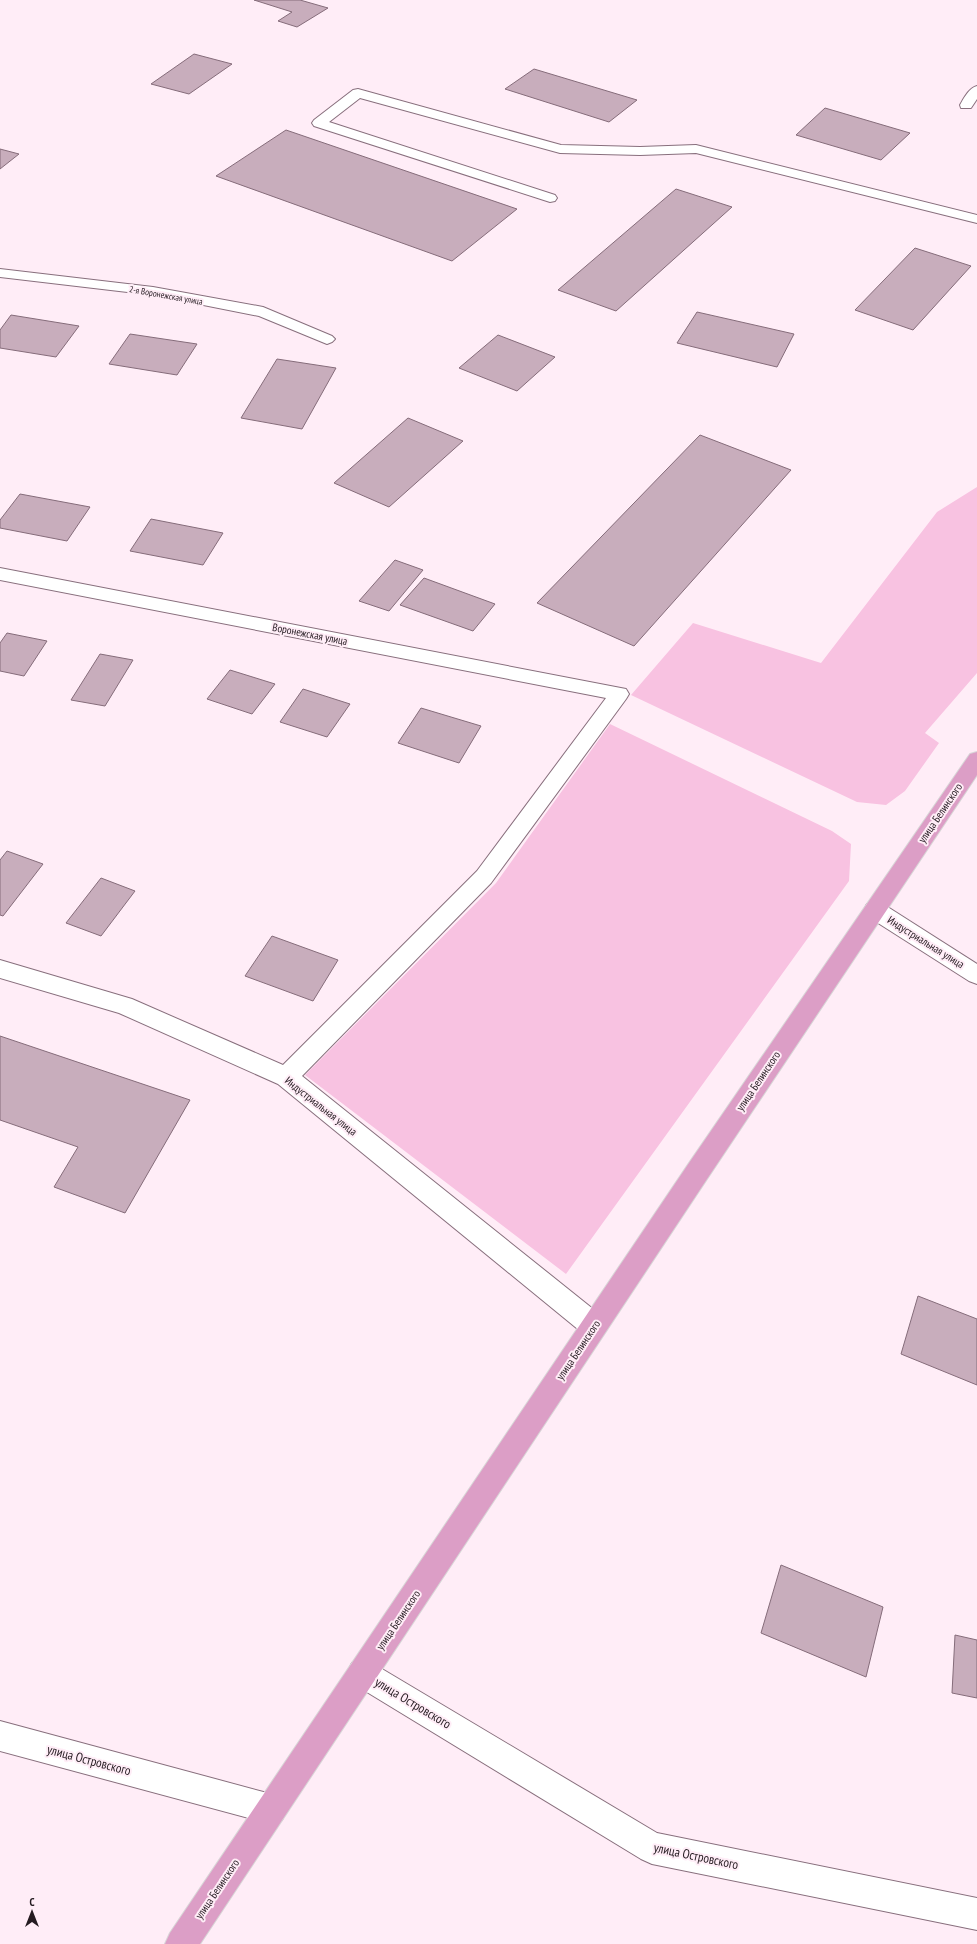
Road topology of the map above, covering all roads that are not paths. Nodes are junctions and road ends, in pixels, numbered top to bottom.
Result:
1 (977, 90) edge
2 (966, 105) dead end
3 (550, 198) dead end
4 (977, 219) edge
5 (0, 273) edge
6 (327, 339) dead end
7 (0, 574) edge
8 (977, 759) edge
9 (875, 910) junction
10 (0, 969) edge
11 (977, 975) edge
12 (286, 1077) junction
13 (594, 1326) junction
14 (362, 1673) junction
15 (0, 1736) edge
16 (271, 1809) junction
17 (977, 1914) edge
18 (181, 1944) edge

1 - 2 street
3 - 4 street
5 - 6 street, 2-я Воронежская улица
7 - 12 street, Воронежская улица
8 - 9 main road, улица Белинского
9 - 11 street, Индустриальная улица
9 - 13 main road, улица Белинского
10 - 12 street, Индустриальная улица
12 - 13 street, Индустриальная улица
13 - 14 main road, улица Белинского
14 - 16 main road, улица Белинского
14 - 17 street, улица Островского
15 - 16 street, улица Островского
16 - 18 main road, улица Белинского

